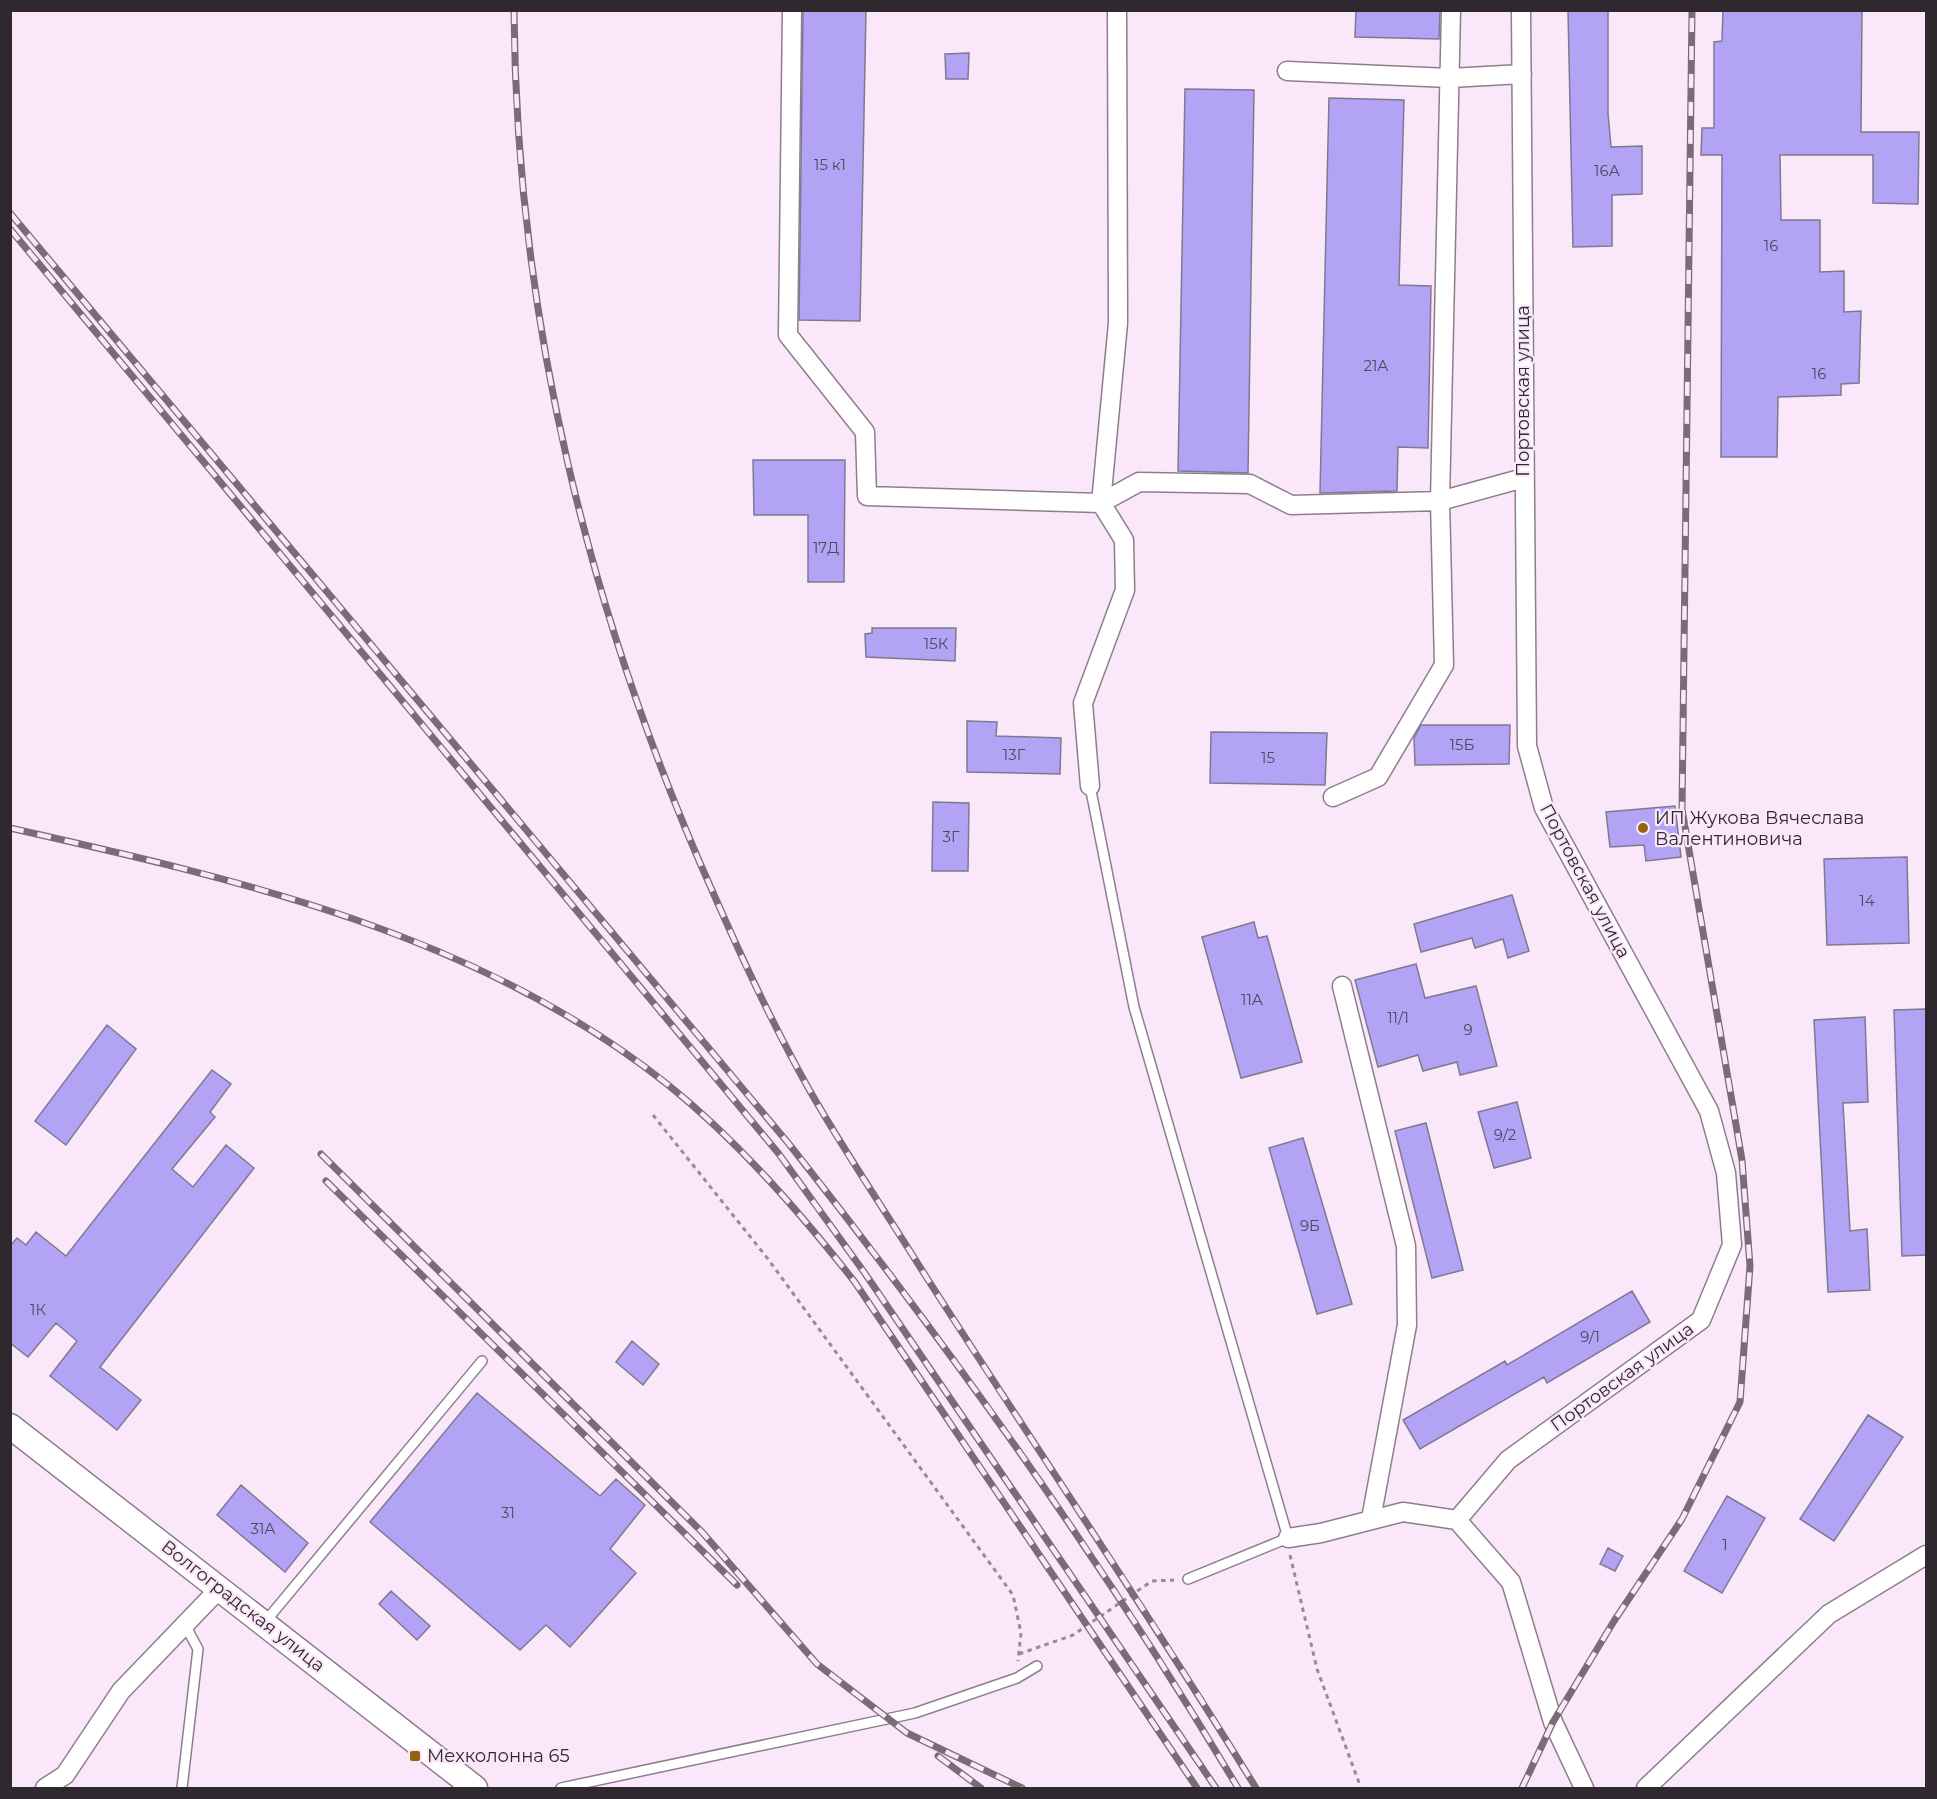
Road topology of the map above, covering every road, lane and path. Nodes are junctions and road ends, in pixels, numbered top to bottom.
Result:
1 (792, 10) edge
2 (1117, 10) edge
3 (1451, 10) edge
4 (1521, 10) edge
5 (1287, 72) dead end
6 (1522, 74) junction
7 (1450, 78) junction
8 (1524, 478) junction
9 (1440, 501) junction
10 (1101, 503) junction
11 (1090, 786) joint
12 (1333, 797) dead end
13 (1342, 986) dead end
14 (653, 1115) dead end
15 (482, 1360) dead end
16 (10, 1426) edge
17 (1371, 1519) junction
18 (1457, 1520) junction
19 (1287, 1538) junction
20 (1926, 1555) edge
21 (1188, 1579) joint
22 (220, 1588) junction
23 (265, 1622) junction
24 (185, 1625) junction
25 (1019, 1654) junction
26 (1037, 1666) dead end
27 (1017, 1678) junction
28 (65, 1782) edge
29 (45, 1788) edge
30 (182, 1788) edge
31 (475, 1788) edge
32 (561, 1788) edge
33 (1361, 1788) edge
34 (1584, 1788) edge
35 (1646, 1788) edge

1 - 10 street
2 - 10 street
3 - 7 street
4 - 6 street, Портовская улица
5 - 7 street
6 - 7 street
6 - 8 street, Портовская улица
7 - 9 street
8 - 9 street
8 - 18 street, Портовская улица
9 - 10 street
9 - 12 street
10 - 11 street
11 - 19 lane
13 - 17 street
14 - 25 path
15 - 23 lane
16 - 22 main road, Волгоградская улица
17 - 18 street
17 - 19 street
18 - 34 street
19 - 21 lane
19 - 33 path
20 - 35 street
21 - 25 path
22 - 23 main road, Волгоградская улица
22 - 24 street
23 - 31 main road, Волгоградская улица
24 - 28 street
24 - 30 lane
25 - 27 path
26 - 27 lane
27 - 32 lane
28 - 29 street

